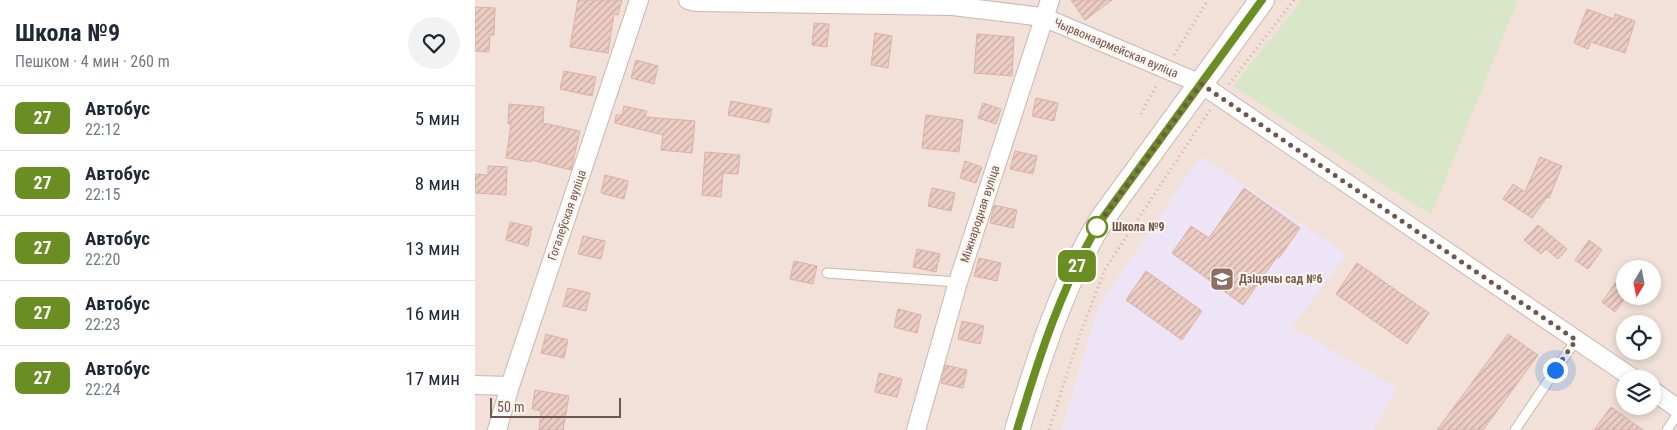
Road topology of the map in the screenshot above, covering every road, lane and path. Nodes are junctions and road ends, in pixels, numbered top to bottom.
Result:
1 (639, 0) edge
2 (687, 0) edge
3 (1050, 0) edge
4 (1262, 0) edge
5 (1295, 0) edge
6 (1043, 17) junction
7 (1210, 90) junction
8 (827, 273) dead end
9 (958, 282) junction
10 (1576, 340) junction
11 (1621, 370) edge
12 (475, 385) edge
13 (510, 386) junction
14 (1661, 397) edge
15 (1677, 408) edge
16 (1677, 415) edge
17 (497, 430) edge
18 (916, 430) edge
19 (1017, 430) edge
20 (1049, 430) edge
21 (1515, 430) edge
22 (1667, 430) edge

1 - 13 street, Гогалеўская вуліца
2 - 6 street, Чырвонаармейская вуліца
3 - 6 street, Міжнародная вуліца
4 - 7 main road
5 - 7 path
6 - 7 street, Чырвонаармейская вуліца
6 - 9 street, Міжнародная вуліца
7 - 10 street, Чырвонаармейская вуліца
7 - 19 main road
7 - 20 path
8 - 9 lane
9 - 18 street, Міжнародная вуліца
10 - 11 street, Чырвонаармейская вуліца
10 - 21 lane
12 - 13 street
13 - 17 street, Гогалеўская вуліца
14 - 15 street
16 - 22 lane

